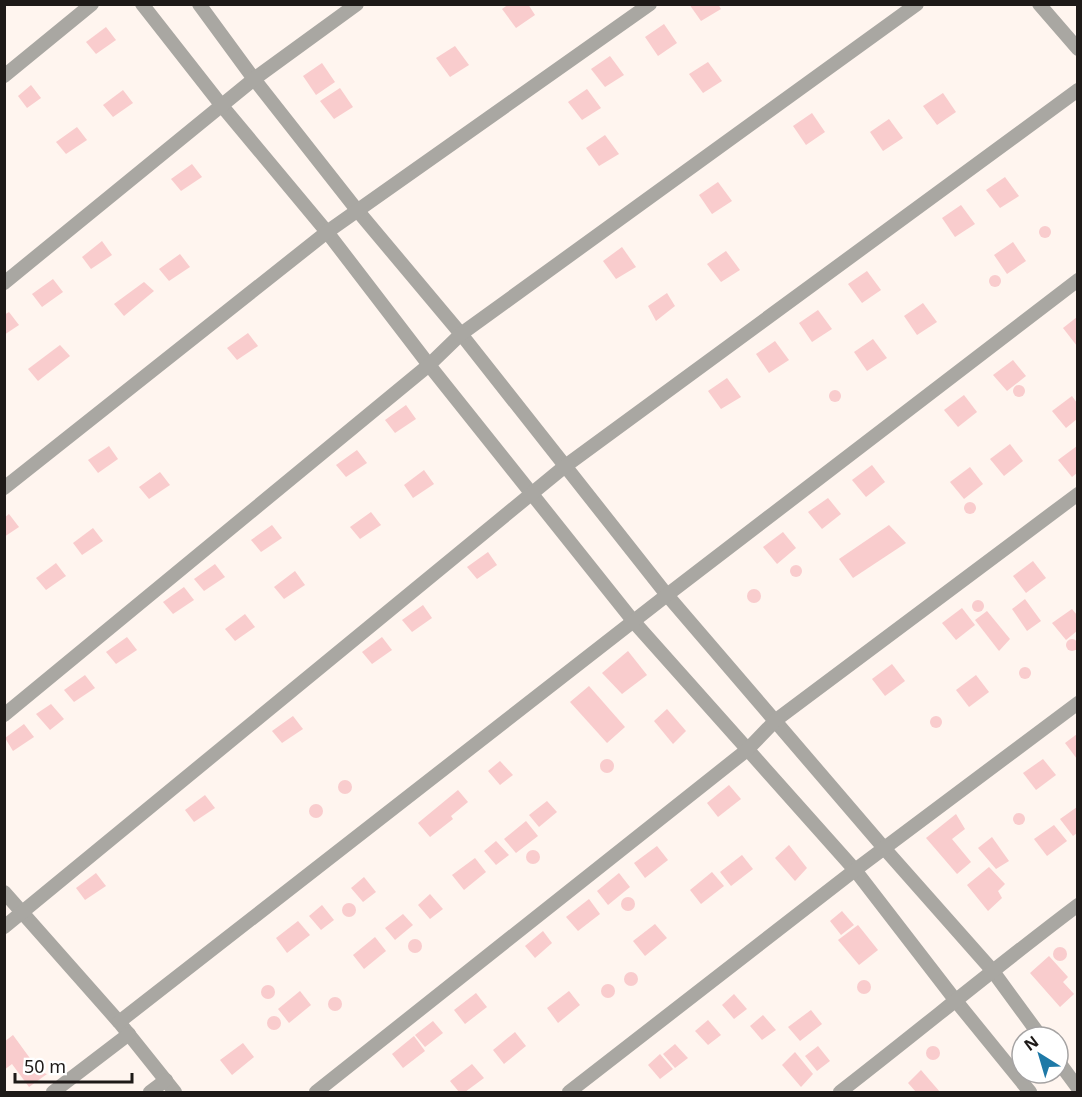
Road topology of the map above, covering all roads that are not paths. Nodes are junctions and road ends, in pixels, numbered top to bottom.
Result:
1 (92, 4) edge
2 (142, 4) edge
3 (199, 4) edge
4 (357, 4) edge
5 (650, 4) edge
6 (917, 4) edge
7 (1039, 4) edge
8 (1077, 49) edge
9 (4, 76) edge
10 (254, 79) junction
11 (1077, 90) edge
12 (222, 106) junction
13 (357, 210) junction
14 (327, 232) junction
15 (1077, 280) edge
16 (4, 283) edge
17 (460, 334) junction
18 (429, 365) junction
19 (564, 467) junction
20 (4, 488) edge
21 (530, 494) junction
22 (1077, 494) edge
23 (667, 595) junction
24 (634, 622) junction
25 (1077, 703) edge
26 (4, 716) edge
27 (776, 720) junction
28 (747, 750) junction
29 (885, 848) junction
30 (855, 870) junction
31 (4, 892) edge
32 (1077, 905) edge
33 (22, 913) junction
34 (4, 927) edge
35 (992, 970) junction
36 (956, 1001) junction
37 (119, 1022) junction
38 (1032, 1025) edge
39 (129, 1034) junction
40 (166, 1080) junction
41 (53, 1092) edge
42 (150, 1092) edge
43 (175, 1092) edge
44 (316, 1092) edge
45 (569, 1092) edge
46 (840, 1092) edge
47 (1030, 1092) edge

1 - 9 street
2 - 12 street
3 - 10 street
4 - 10 street
5 - 13 street
6 - 17 street
7 - 8 street
10 - 12 street
10 - 13 street
11 - 19 street
12 - 14 street
12 - 16 street
13 - 14 street
13 - 17 street
14 - 18 street
14 - 20 street
15 - 23 street
17 - 18 street
17 - 19 street
18 - 21 street
18 - 26 street
19 - 21 street
19 - 23 street
21 - 24 street
21 - 33 street
22 - 27 street
23 - 24 street
23 - 27 street
24 - 28 street
24 - 37 street
25 - 29 street
27 - 28 street
27 - 29 street
28 - 30 street
28 - 44 street
29 - 30 street
29 - 35 street
30 - 36 street
30 - 45 street
31 - 33 street
32 - 35 street
33 - 34 street
33 - 37 street
35 - 36 street
35 - 38 street
36 - 46 street
36 - 47 street
37 - 39 street
39 - 40 street
39 - 41 street
40 - 42 street
40 - 43 street

